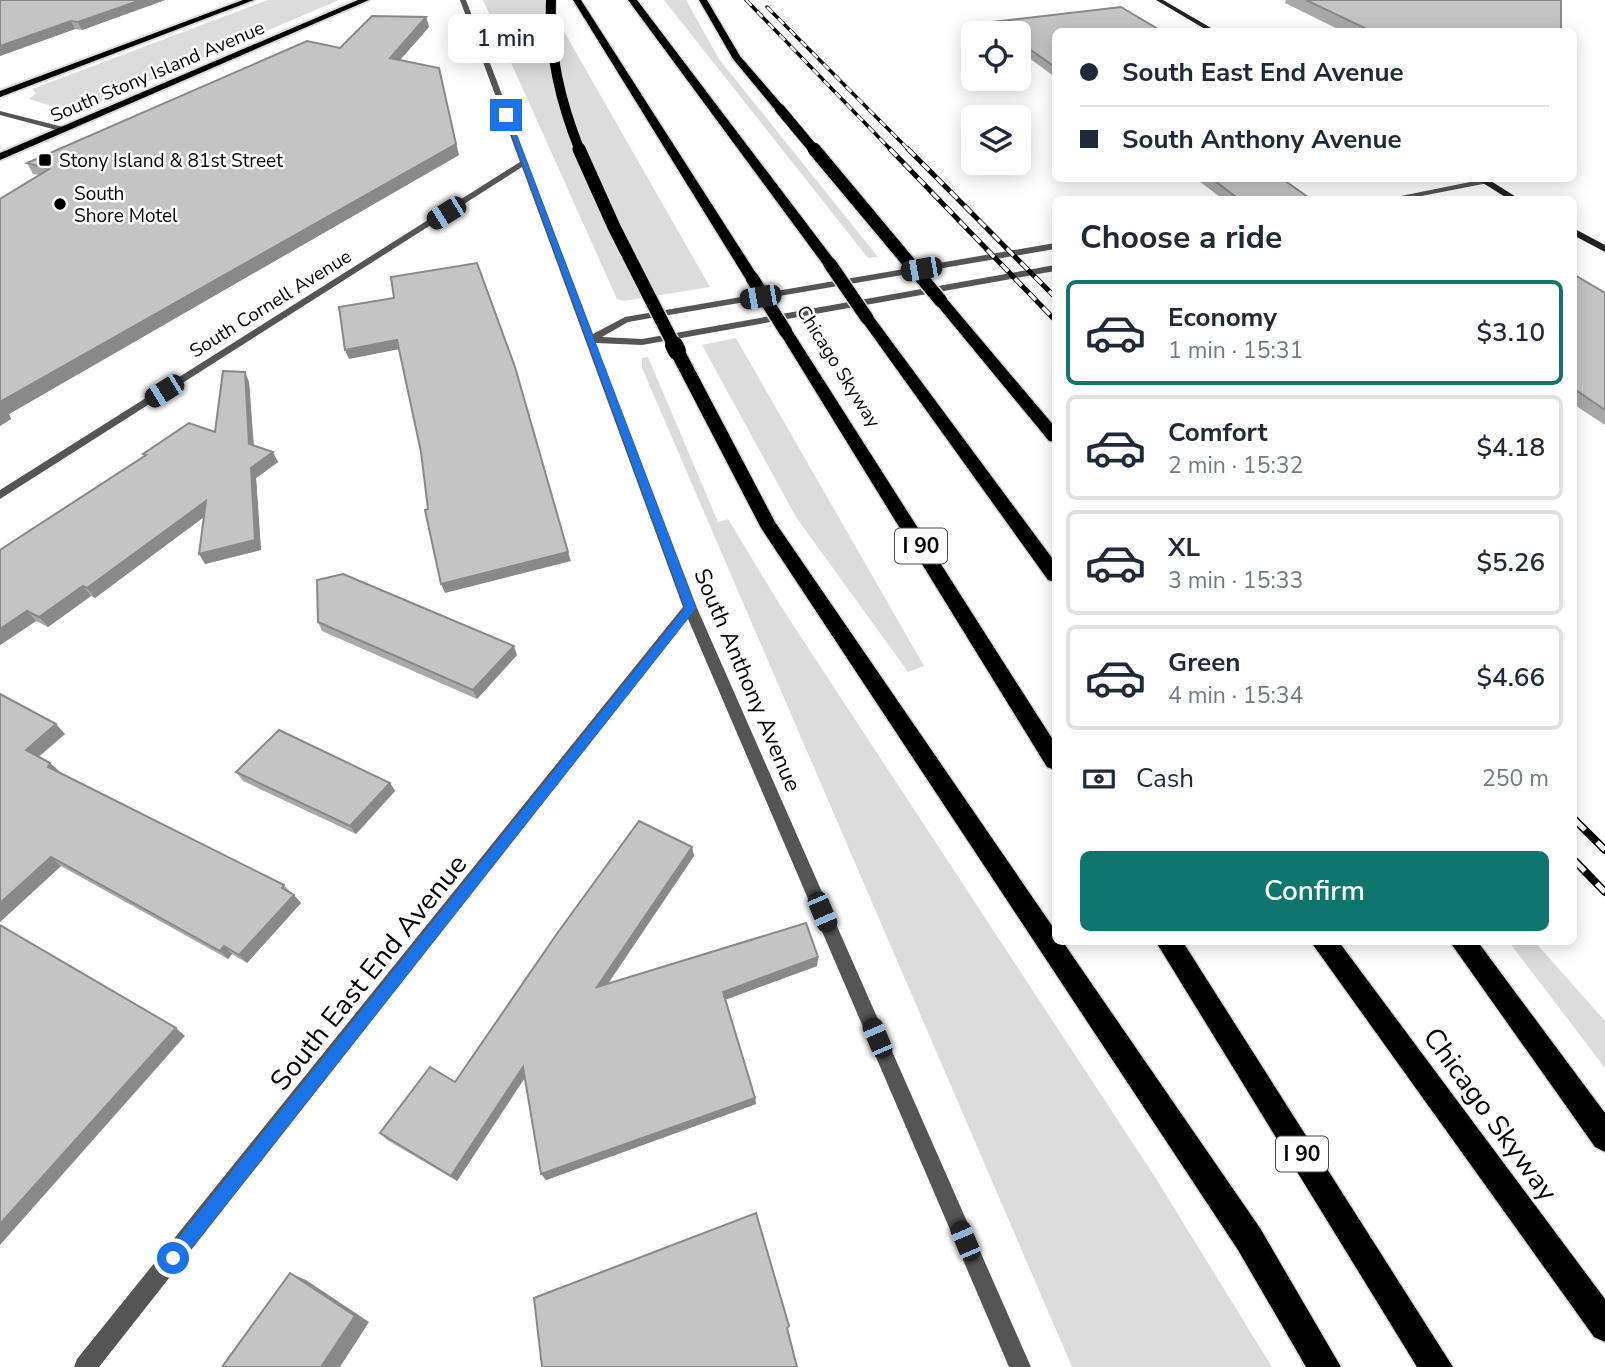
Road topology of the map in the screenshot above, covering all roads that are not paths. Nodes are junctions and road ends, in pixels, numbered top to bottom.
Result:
1 (250, 0) edge
2 (365, 0) edge
3 (463, 0) edge
4 (551, 0) edge
5 (577, 0) edge
6 (632, 0) edge
7 (703, 0) edge
8 (1159, 0) edge
9 (1208, 28) edge
10 (0, 94) edge
11 (0, 113) edge
12 (64, 130) junction
13 (0, 157) edge
14 (523, 163) junction
15 (1472, 182) edge
16 (1486, 182) edge
17 (1404, 196) edge
18 (1510, 196) edge
19 (1577, 233) edge
20 (1052, 247) edge
21 (1605, 249) edge
22 (1052, 269) edge
23 (590, 340) junction
24 (1052, 433) edge
25 (0, 495) edge
26 (1052, 571) edge
27 (690, 608) junction
28 (1052, 756) edge
29 (1171, 945) edge
30 (1326, 945) edge
31 (1465, 945) edge
32 (1605, 1137) edge
33 (1605, 1326) edge
34 (85, 1367) edge
35 (1020, 1367) edge
36 (1324, 1367) edge
37 (1436, 1367) edge

1 - 10 highway, South Stony Island Avenue
2 - 12 highway, South Stony Island Avenue
3 - 14 street, South Anthony Avenue
4 - 36 highway, bridge
5 - 28 highway, Chicago Skyway / I 90, bridge
6 - 26 highway, bridge
7 - 24 highway, bridge
8 - 9 main road
11 - 12 street
12 - 13 highway, South Stony Island Avenue
14 - 23 street, South Anthony Avenue
14 - 25 street, South Cornell Avenue
15 - 17 street
16 - 18 main road
19 - 21 main road
20 - 23 street
22 - 23 street
23 - 27 street, South Anthony Avenue
27 - 34 street, South East End Avenue
27 - 35 street, South Anthony Avenue
29 - 37 highway, I 90
30 - 33 highway, Chicago Skyway
31 - 32 highway

